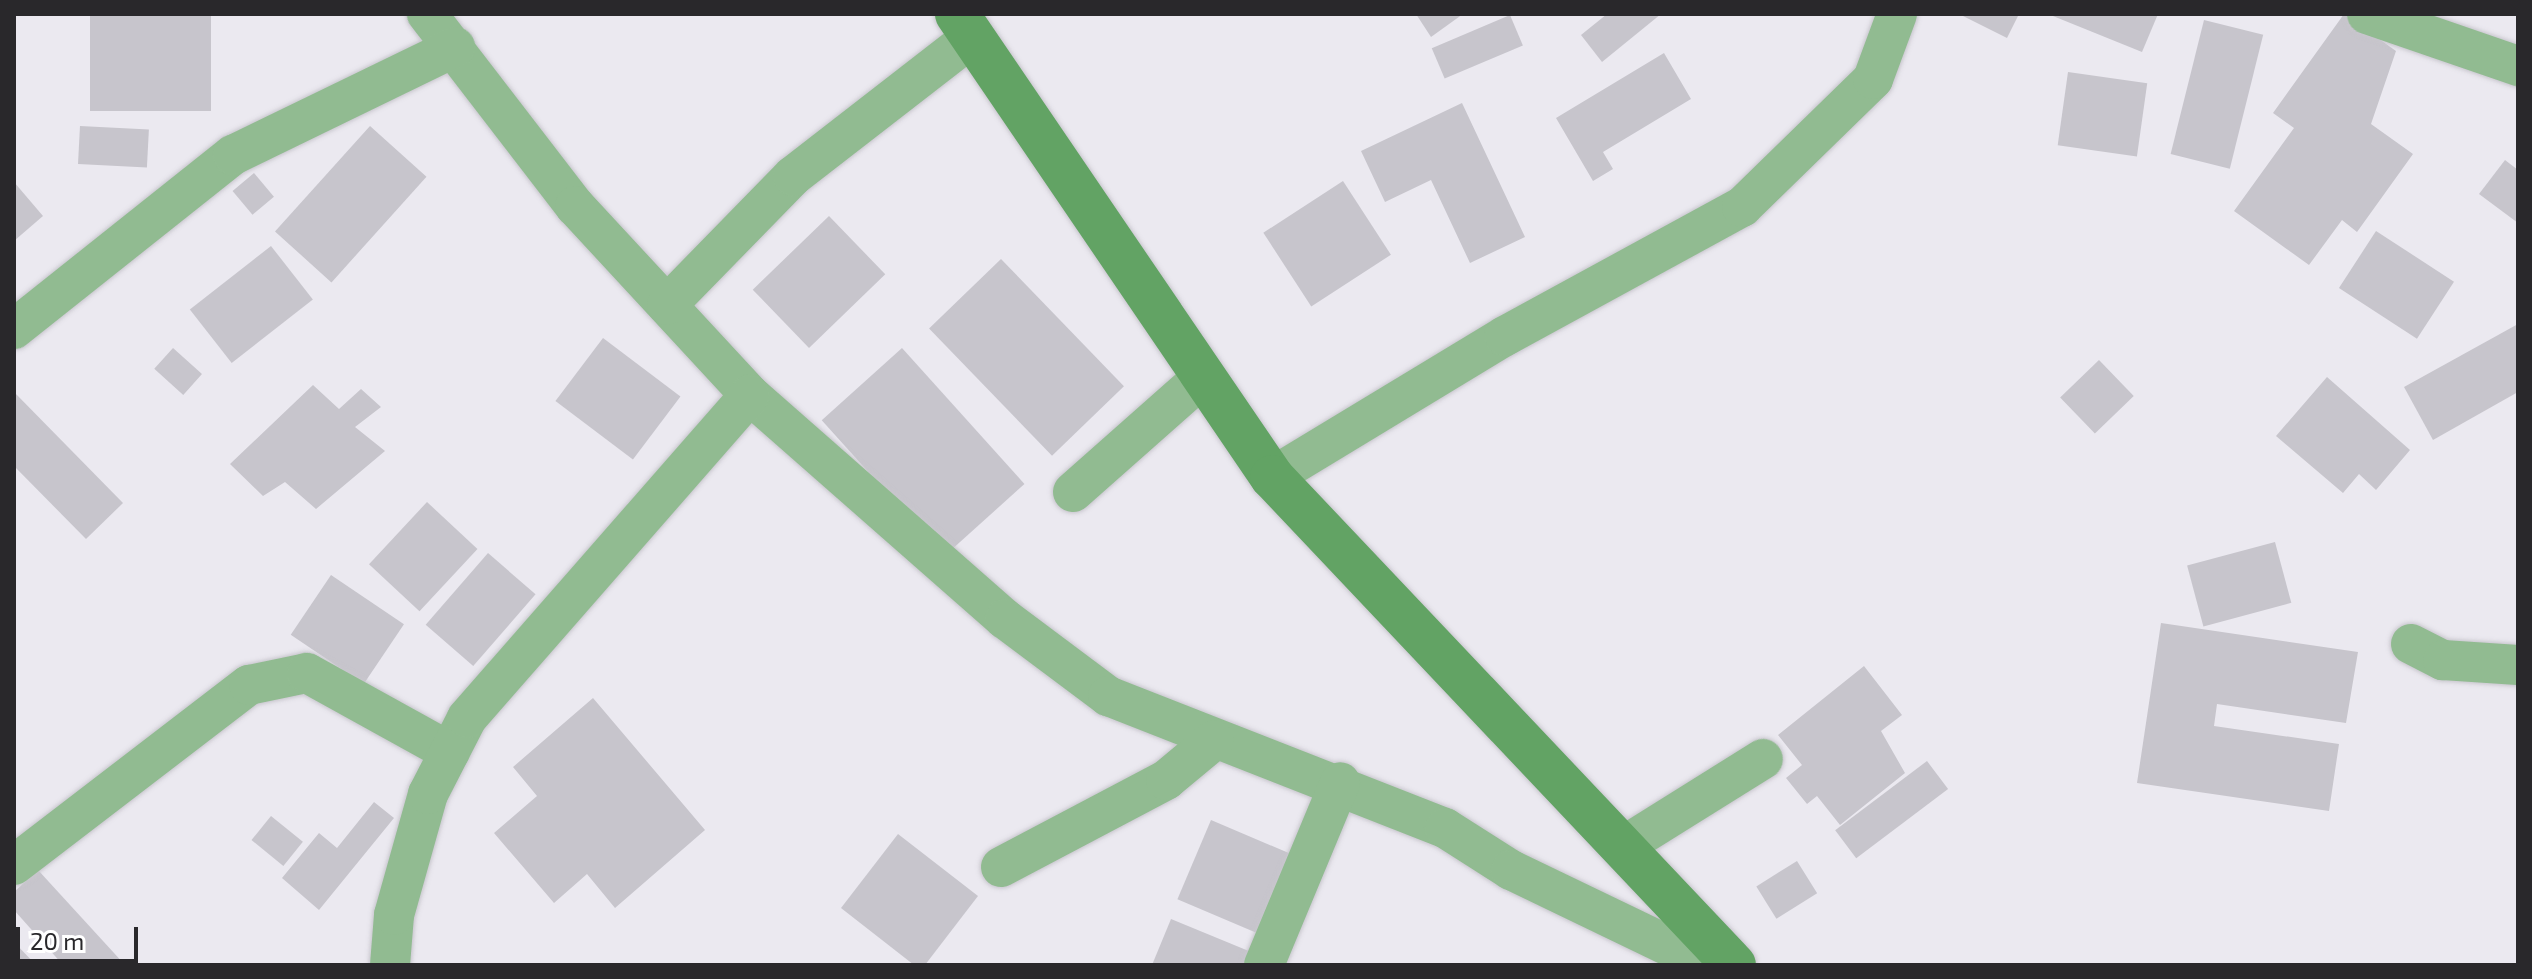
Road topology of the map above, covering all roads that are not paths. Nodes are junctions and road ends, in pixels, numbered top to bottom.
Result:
1 (427, 14) edge
2 (1897, 14) edge
3 (2367, 14) edge
4 (964, 25) edge
5 (455, 47) junction
6 (2518, 66) edge
7 (667, 305) junction
8 (14, 329) edge
9 (1203, 377) junction
10 (750, 395) junction
11 (1272, 477) junction
12 (1073, 492) dead end
13 (2411, 644) dead end
14 (2518, 665) edge
15 (1214, 740) junction
16 (450, 752) junction
17 (1763, 759) dead end
18 (1340, 782) junction
19 (1622, 847) junction
20 (14, 865) edge
21 (1001, 867) dead end
22 (390, 965) edge
23 (1264, 965) edge
24 (1708, 965) edge
25 (1734, 965) edge

1 - 5 street
2 - 11 street
3 - 6 street
4 - 7 street
4 - 9 street
5 - 7 street
5 - 8 street
7 - 10 street
9 - 11 street
9 - 12 street
10 - 15 street
10 - 16 street
11 - 19 street
13 - 14 street
15 - 18 street
15 - 21 street
16 - 20 street
16 - 22 street
17 - 19 street
18 - 23 street
18 - 24 street
19 - 25 street

